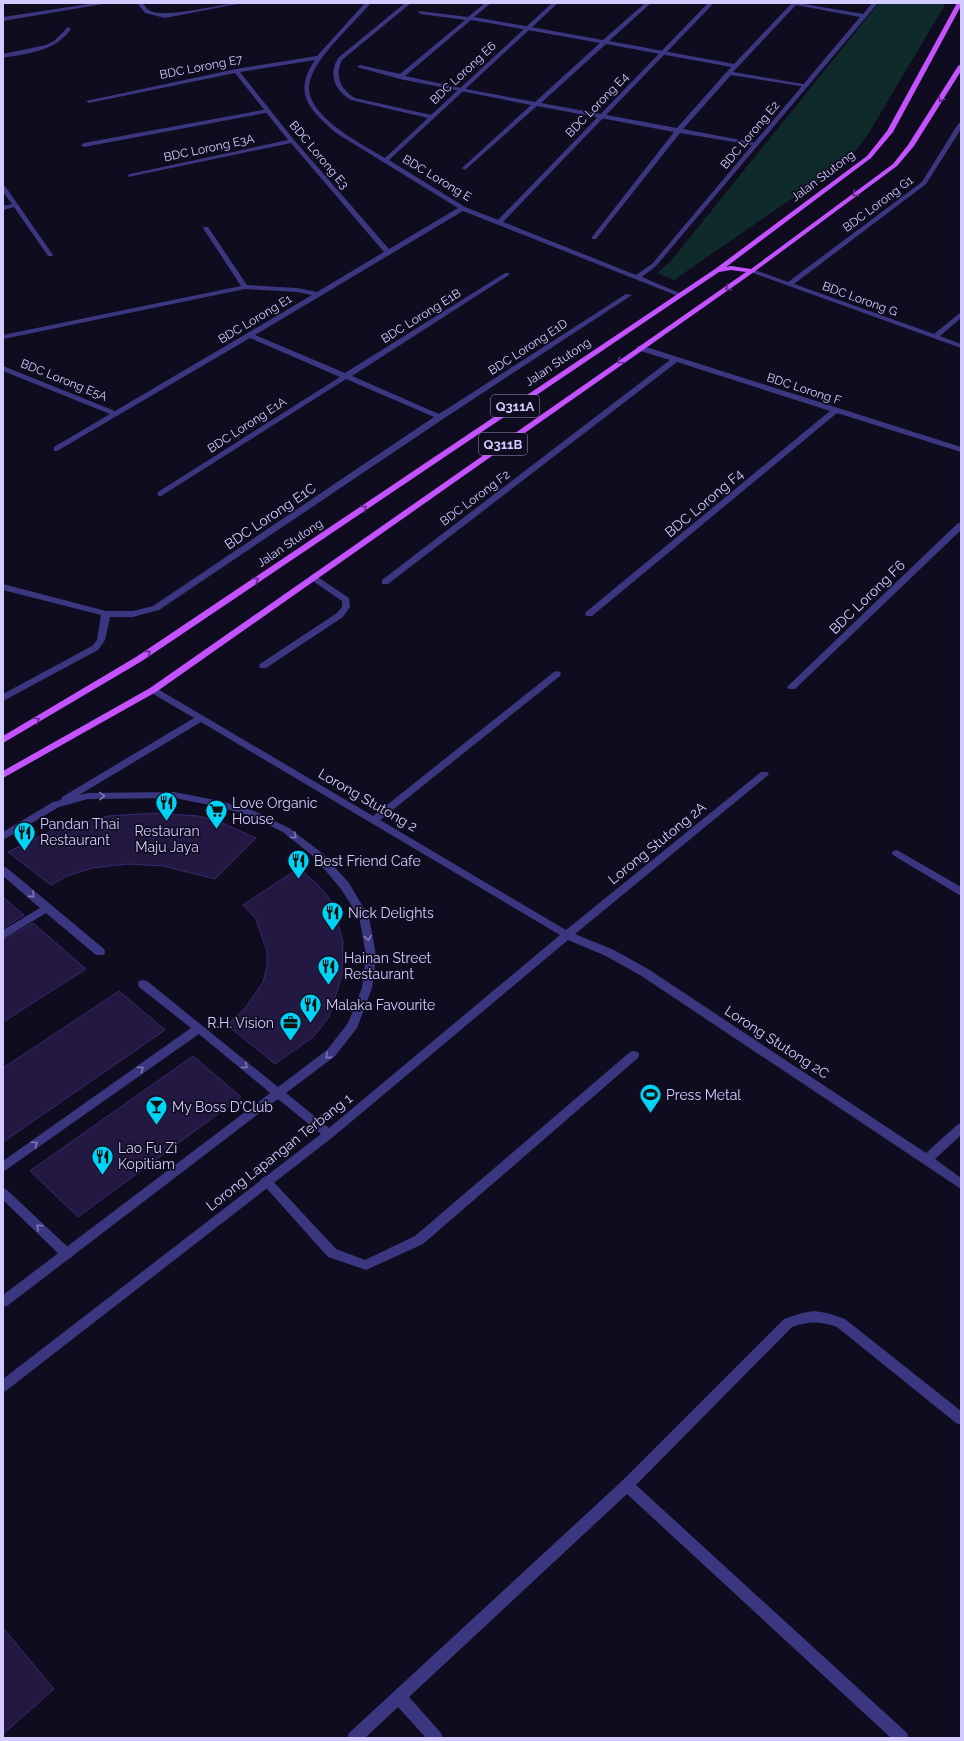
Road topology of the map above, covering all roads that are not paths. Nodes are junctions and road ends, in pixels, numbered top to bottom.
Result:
1 (106, 3) edge
2 (140, 3) edge
3 (239, 3) edge
4 (368, 3) edge
5 (408, 3) edge
6 (488, 3) edge
7 (556, 3) edge
8 (648, 3) edge
9 (710, 3) edge
10 (875, 3) edge
11 (960, 3) edge
12 (791, 4) edge
13 (78, 5) edge
14 (421, 12) dead end
15 (864, 16) junction
16 (3, 19) edge
17 (468, 19) junction
18 (528, 28) junction
19 (68, 29) dead end
20 (605, 43) junction
21 (662, 54) junction
22 (3, 56) edge
23 (318, 58) junction
24 (735, 66) junction
25 (961, 66) edge
26 (360, 67) dead end
27 (236, 71) junction
28 (731, 73) junction
29 (400, 77) junction
30 (806, 85) junction
31 (461, 90) junction
32 (89, 101) dead end
33 (536, 104) junction
34 (268, 111) junction
35 (432, 117) junction
36 (601, 117) junction
37 (961, 124) edge
38 (678, 131) junction
39 (292, 142) junction
40 (756, 144) junction
41 (84, 145) dead end
42 (386, 160) junction
43 (465, 168) dead end
44 (130, 176) dead end
45 (3, 187) edge
46 (16, 205) junction
47 (3, 208) edge
48 (463, 208) junction
49 (499, 222) junction
50 (206, 228) dead end
51 (594, 238) dead end
52 (388, 252) junction
53 (50, 255) dead end
54 (717, 270) junction
55 (752, 271) junction
56 (507, 274) dead end
57 (638, 277) junction
58 (788, 285) junction
59 (245, 287) junction
60 (318, 294) junction
61 (628, 294) dead end
62 (680, 295) junction
63 (961, 314) edge
64 (250, 335) junction
65 (3, 337) edge
66 (934, 337) junction
67 (961, 346) edge
68 (640, 348) junction
69 (675, 360) junction
70 (3, 368) edge
71 (346, 376) junction
72 (835, 411) junction
73 (116, 414) junction
74 (440, 417) junction
75 (57, 449) dead end
76 (961, 450) edge
77 (161, 494) dead end
78 (961, 525) edge
79 (313, 577) junction
80 (385, 582) dead end
81 (3, 588) edge
82 (106, 614) junction
83 (589, 614) dead end
84 (263, 666) dead end
85 (557, 674) dead end
86 (792, 687) dead end
87 (153, 690) junction
88 (3, 698) edge
89 (201, 718) junction
90 (3, 740) edge
91 (3, 774) edge
92 (764, 774) dead end
93 (56, 804) junction
94 (374, 820) junction
95 (3, 837) edge
96 (897, 853) dead end
97 (3, 870) edge
98 (961, 892) edge
99 (47, 908) junction
100 (567, 934) junction
101 (3, 935) edge
102 (100, 952) dead end
103 (143, 984) dead end
104 (199, 1028) junction
105 (634, 1055) dead end
106 (279, 1094) junction
107 (961, 1128) edge
108 (329, 1134) junction
109 (927, 1159) junction
110 (3, 1167) edge
111 (266, 1181) junction
112 (961, 1184) edge
113 (3, 1193) edge
114 (67, 1254) junction
115 (3, 1302) edge
116 (3, 1386) edge
117 (961, 1419) edge
118 (628, 1484) junction
119 (399, 1697) junction
120 (354, 1738) edge
121 (436, 1738) edge
122 (902, 1738) edge

1 - 13 street
2 - 3 street
4 - 23 street, BDC Lorong E
5 - 35 street
6 - 17 street
7 - 18 street, BDC Lorong E6
8 - 20 street
9 - 21 street, BDC Lorong E4
10 - 15 street, BDC Lorong E2
11 - 54 main road, Jalan Stutong / Q311A
12 - 15 street
12 - 24 street
13 - 16 street
14 - 17 street
15 - 30 street, BDC Lorong E2
17 - 18 street
17 - 29 street
18 - 20 street
18 - 31 street, BDC Lorong E6
19 - 22 street
20 - 21 street
20 - 33 street
21 - 24 street
21 - 36 street, BDC Lorong E4
23 - 27 street, BDC Lorong E7
23 - 42 street, BDC Lorong E
24 - 28 street
25 -> 55 main road, Q311B
26 - 29 street
27 - 32 street, BDC Lorong E7
27 - 34 street, BDC Lorong E3
28 - 30 street
28 - 38 street
29 - 31 street
30 - 40 street, BDC Lorong E2
31 - 33 street
31 - 35 street, BDC Lorong E6
33 - 36 street
33 - 43 street
34 - 39 street, BDC Lorong E3
34 - 41 street
35 - 42 street, BDC Lorong E6
36 - 38 street
36 - 49 street, BDC Lorong E4
37 - 58 street, BDC Lorong G1
38 - 40 street
38 - 51 street
39 - 44 street, BDC Lorong E3A
39 - 52 street, BDC Lorong E3
40 - 57 street, BDC Lorong E2
42 - 48 street, BDC Lorong E
45 - 46 street
46 - 47 street
46 - 53 street
48 - 49 street, BDC Lorong E
48 - 52 street, BDC Lorong E1
49 - 57 street, BDC Lorong E
50 - 59 street
52 - 60 street, BDC Lorong E1
54 - 55 main road
54 - 62 main road, Jalan Stutong / Q311A
55 - 58 street, BDC Lorong G
55 -> 68 main road, Q311B
56 - 71 street, BDC Lorong E1B
57 - 62 street, BDC Lorong E
58 - 66 street, BDC Lorong G
59 - 60 street
59 - 65 street
60 - 64 street, BDC Lorong E1
61 - 74 street, BDC Lorong E1D
90 -> 62 main road, Jalan Stutong / Q311A
63 - 66 street
64 - 71 street
64 - 73 street, BDC Lorong E1
66 - 67 street, BDC Lorong G
68 - 69 street, BDC Lorong F
68 -> 79 main road, Q311B
69 - 72 street, BDC Lorong F
69 - 80 street, BDC Lorong F2
70 - 73 street, BDC Lorong E5A
71 - 74 street
71 - 77 street, BDC Lorong E1A
72 - 76 street, BDC Lorong F
72 - 83 street, BDC Lorong F4
73 - 75 street, BDC Lorong E1
74 - 82 street, BDC Lorong E1C
78 - 86 street, BDC Lorong F6
79 - 84 street
79 - 87 main road, Q311B
81 - 82 street, BDC Lorong E1C
82 - 88 street
85 - 94 street
87 - 89 street, Lorong Stutong 2
87 - 91 main road, Q311B
89 - 93 street
89 - 94 street, Lorong Stutong 2
92 - 100 street, Lorong Stutong 2A
93 - 95 street
93 -> 106 street
94 - 100 street, Lorong Stutong 2
96 - 98 street
97 -> 99 street
99 - 101 street
99 - 102 street
100 - 108 street, Lorong Lapangan Terbang 1
100 - 109 street, Lorong Stutong 2C
103 - 104 street
104 -> 106 street
110 -> 104 street
105 - 111 street
106 - 108 street
106 - 114 street
107 - 109 street
108 - 111 street, Lorong Lapangan Terbang 1
109 - 112 street, Lorong Stutong 2C
111 - 116 street, Lorong Lapangan Terbang 1
114 -> 113 street
114 - 115 street
117 - 118 street
118 - 119 street
118 - 122 street
119 - 120 street
119 - 121 street

